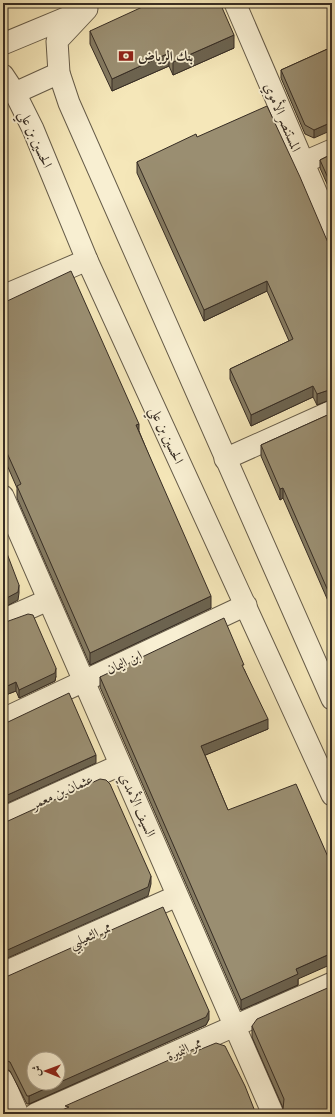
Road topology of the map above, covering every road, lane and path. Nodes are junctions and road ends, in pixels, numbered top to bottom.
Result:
1 (235, 3) edge
2 (93, 6) edge
3 (3, 44) edge
4 (59, 73) junction
5 (3, 75) edge
6 (15, 93) junction
7 (332, 150) edge
8 (302, 163) junction
9 (332, 230) edge
10 (88, 260) junction
11 (3, 296) edge
12 (332, 411) edge
13 (225, 459) junction
14 (3, 496) edge
15 (48, 600) junction
16 (246, 605) junction
17 (3, 620) edge
18 (84, 681) junction
19 (332, 699) edge
20 (3, 719) edge
21 (120, 765) junction
22 (332, 795) edge
23 (3, 818) edge
24 (177, 896) junction
25 (3, 973) edge
26 (332, 983) edge
27 (235, 1027) junction
28 (3, 1080) edge
29 (18, 1114) edge
30 (36, 1114) edge
31 (272, 1114) edge

1 - 8 street, المستنصر الأموي
2 - 3 street
2 - 4 street
4 - 6 street
4 - 13 street
5 - 6 street, الحسين بن علي
6 - 10 street, الحسين بن علي
7 - 8 street
8 - 9 street, المستنصر الأموي
10 - 11 street
10 - 16 street, الحسين بن علي
12 - 13 street
13 - 19 street
14 - 15 street, السيف الأمدي
15 - 17 street
15 - 18 street, السيف الأمدي
16 - 18 street, ابن اليمان
16 - 22 street, الحسين بن علي
18 - 20 street, ابن اليمان
18 - 21 street, السيف الأمدي
21 - 23 street, عثمان بن معمر
21 - 24 street, السيف الأمدي
24 - 25 street, ممر الثعيلبي
24 - 27 street, السيف الأمدي
26 - 27 street, ممر النميرة
27 - 30 street, ممر النميرة
27 - 31 street, السيف الأمدي
28 - 29 street

